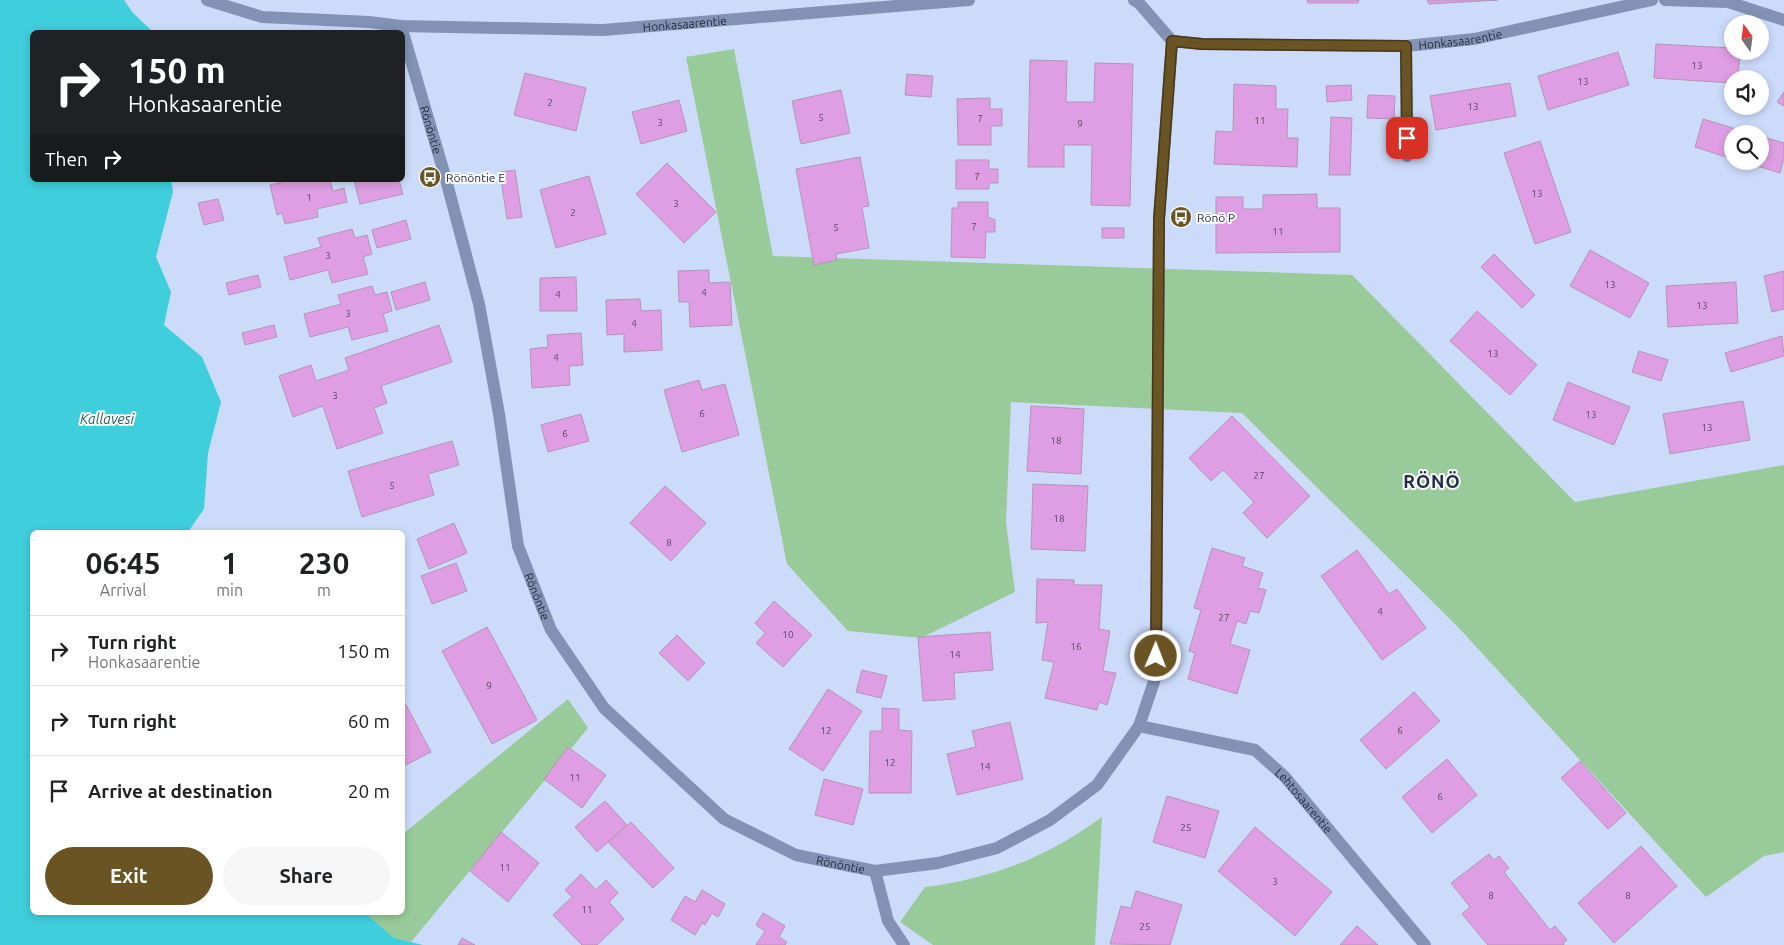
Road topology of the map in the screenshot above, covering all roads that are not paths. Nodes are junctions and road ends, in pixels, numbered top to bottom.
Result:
1 (207, 0) edge
2 (969, 0) edge
3 (1134, 0) edge
4 (1652, 0) edge
5 (1665, 0) edge
6 (1784, 20) edge
7 (401, 26) junction
8 (402, 30) edge
9 (405, 40) edge
10 (1172, 41) junction
11 (1406, 46) junction
12 (1407, 156) dead end
13 (1139, 726) junction
14 (875, 871) junction
15 (904, 945) edge
16 (1425, 945) edge

1 - 7 street
2 - 7 street, Honkasaarentie
3 - 10 street
4 - 11 street, Honkasaarentie
5 - 6 street
7 - 8 street, Rönöntie
9 - 14 street, Rönöntie
10 - 11 street, Honkasaarentie
10 - 13 street, Rönöntie
11 - 12 street
13 - 14 street, Rönöntie
13 - 16 street, Lehtosaarentie
14 - 15 street

